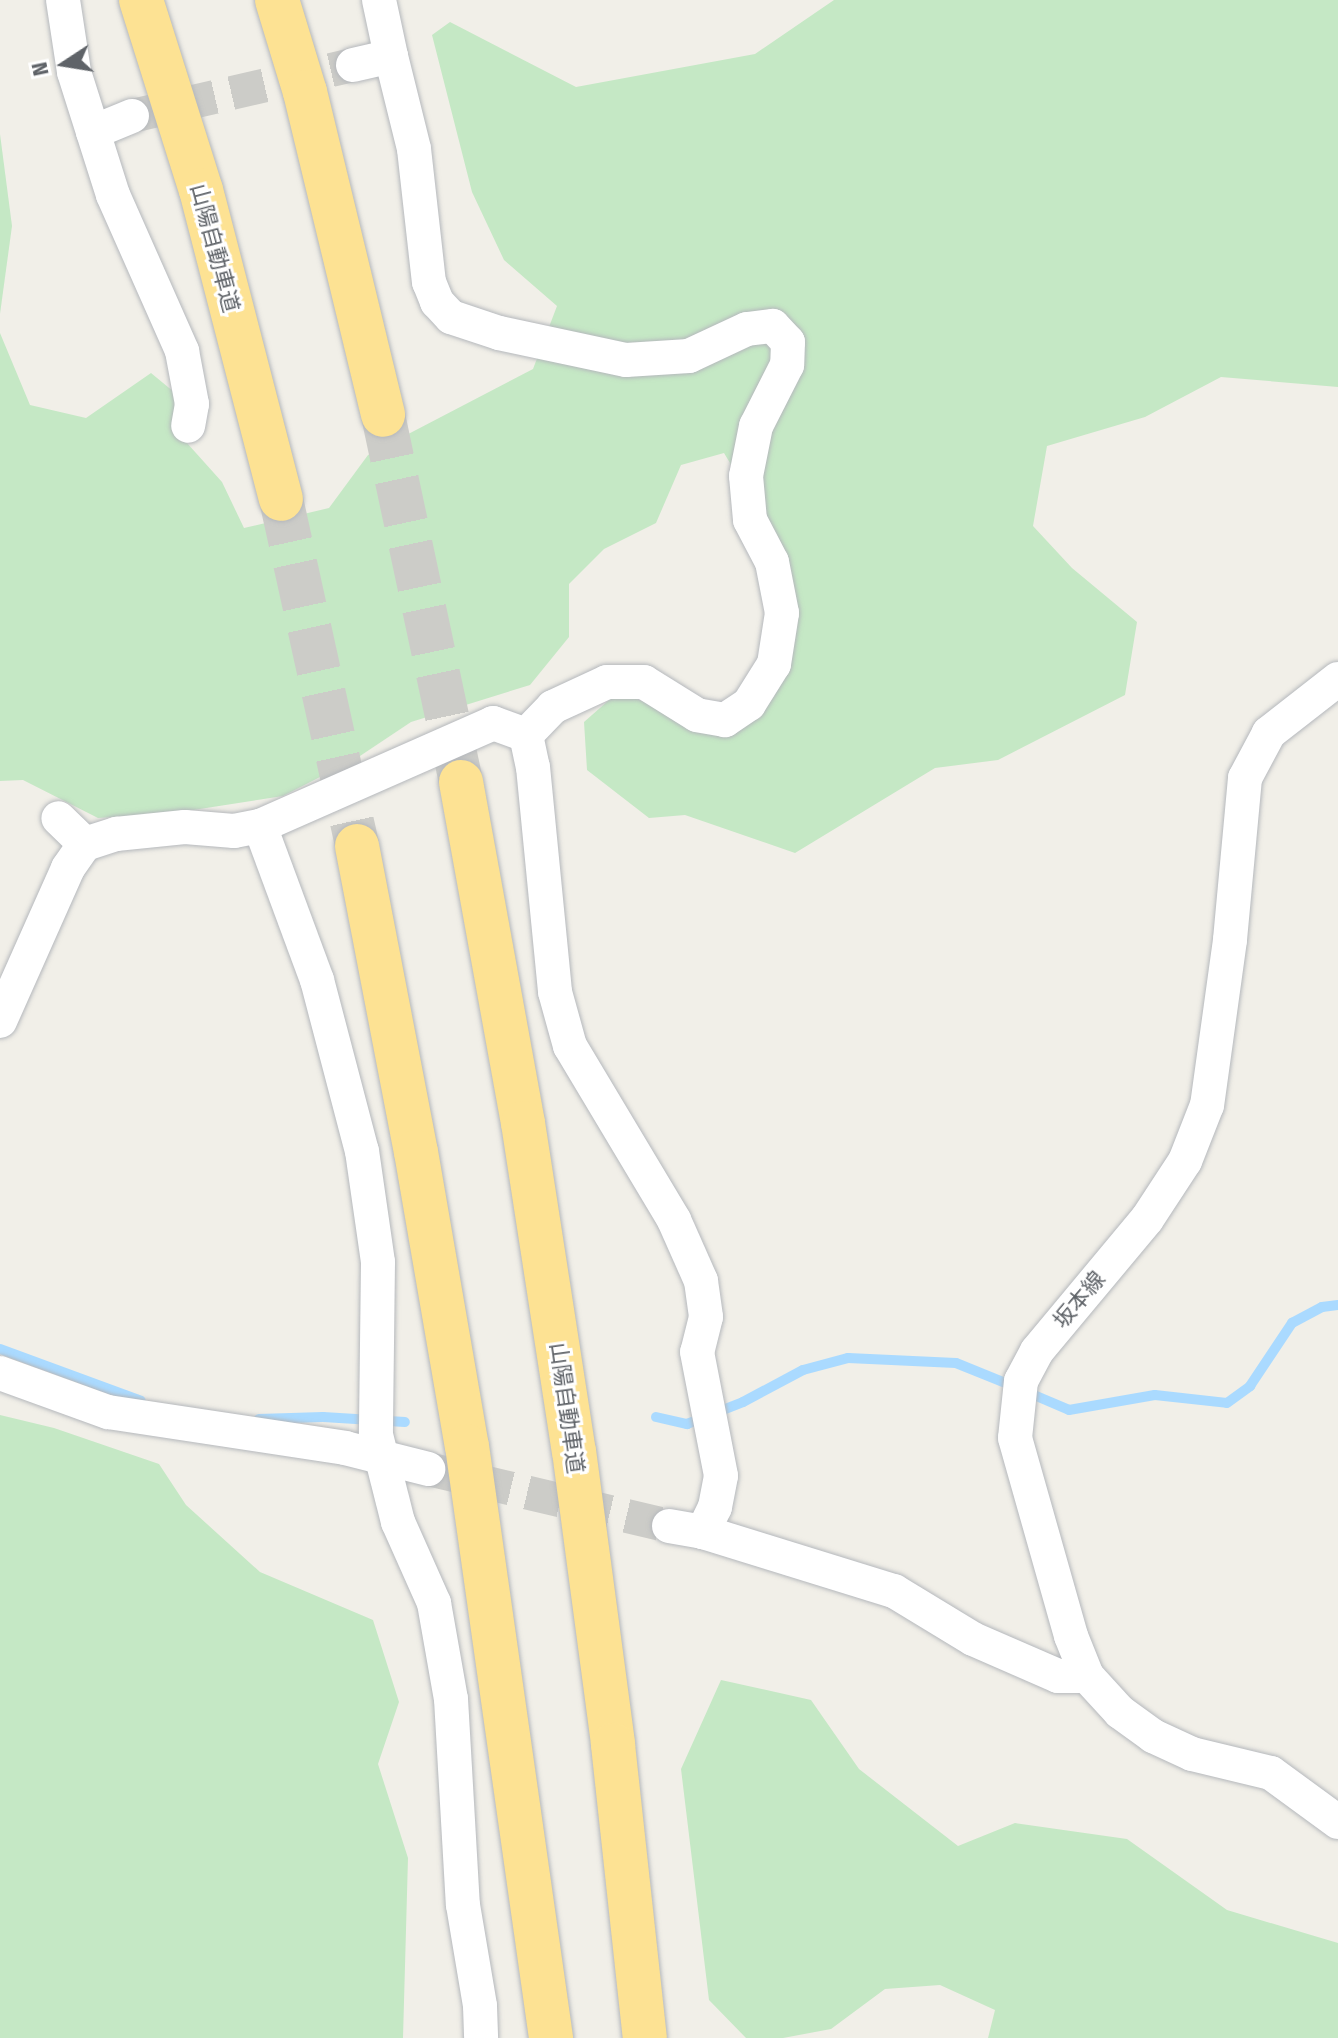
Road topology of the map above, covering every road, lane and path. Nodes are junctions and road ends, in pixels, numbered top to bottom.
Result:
1 (63, 0) edge
2 (141, 0) edge
3 (277, 0) edge
4 (379, 0) edge
5 (391, 56) junction
6 (353, 65) tunnel mouth
7 (132, 116) tunnel mouth
8 (93, 132) junction
9 (383, 415) tunnel mouth
10 (188, 426) dead end
11 (281, 499) tunnel mouth
12 (1338, 679) edge
13 (526, 735) junction
14 (461, 782) tunnel mouth
15 (58, 818) dead end
16 (260, 826) junction
17 (85, 844) junction
18 (357, 846) tunnel mouth
19 (0, 1021) edge
20 (0, 1373) edge
21 (377, 1431) junction
22 (428, 1469) tunnel mouth
23 (669, 1526) tunnel mouth
24 (703, 1532) junction
25 (1087, 1676) junction
26 (1338, 1822) edge
27 (481, 2038) edge
28 (551, 2038) edge
29 (645, 2038) edge

1 - 8 street
2 - 11 highway, 山陽自動車道
3 - 9 highway
4 - 5 street
5 - 6 street
5 - 13 street
7 - 8 street
8 - 10 street
12 - 25 street, 坂本線
13 - 16 street
13 - 24 street
14 - 29 highway, 山陽自動車道
15 - 17 street
16 - 17 street
16 - 21 street
17 - 19 street
18 - 28 highway
20 - 21 street
21 - 22 street
21 - 27 street
23 - 24 street
24 - 25 street
25 - 26 street, 坂本線

